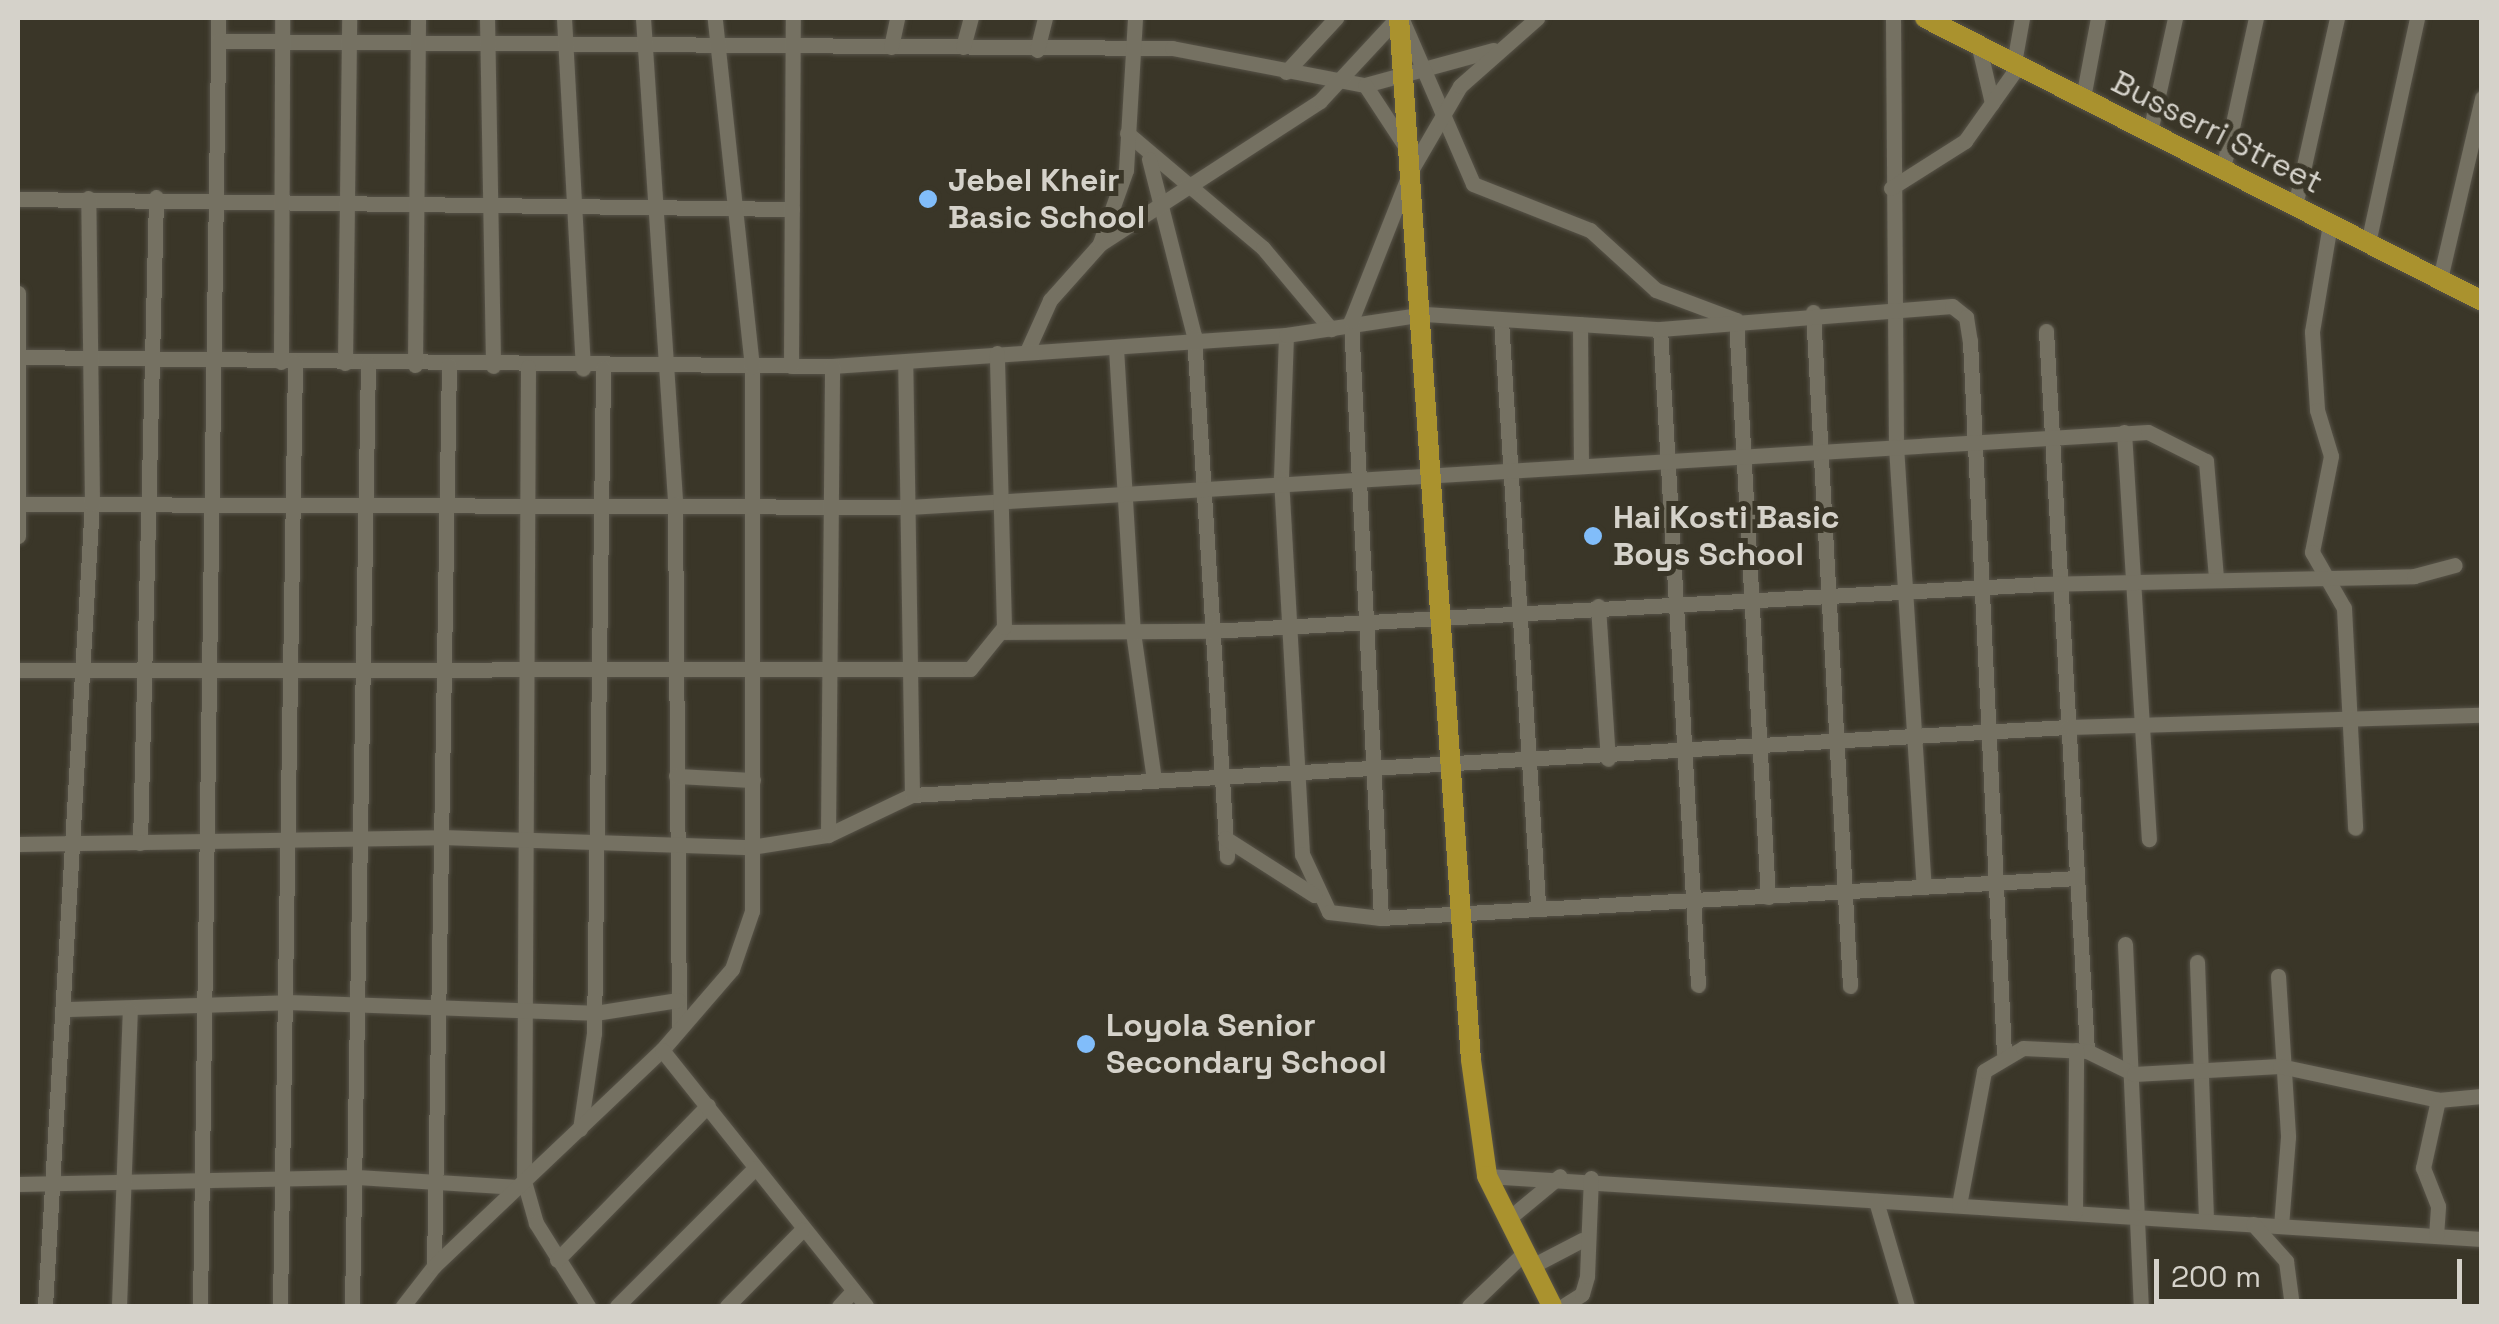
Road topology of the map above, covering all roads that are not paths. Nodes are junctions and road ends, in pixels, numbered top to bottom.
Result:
1 (218, 18) edge
2 (282, 18) edge
3 (349, 18) edge
4 (418, 18) edge
5 (487, 18) edge
6 (564, 18) edge
7 (643, 18) edge
8 (715, 18) edge
9 (793, 18) edge
10 (897, 18) edge
11 (971, 18) edge
12 (1044, 18) edge
13 (1135, 18) edge
14 (1336, 18) edge
15 (1399, 18) edge
16 (1537, 18) edge
17 (1894, 18) edge
18 (2022, 18) edge
19 (2098, 18) edge
20 (2175, 18) edge
21 (2256, 18) edge
22 (2337, 18) edge
23 (2417, 18) edge
24 (1936, 20) edge
25 (418, 40) junction
26 (488, 40) junction
27 (566, 40) junction
28 (645, 40) junction
29 (218, 41) junction
30 (282, 41) junction
31 (349, 41) junction
32 (716, 42) junction
33 (1978, 44) junction
34 (892, 47) junction
35 (963, 47) junction
36 (794, 49) junction
37 (1037, 50) junction
38 (1493, 50) junction
39 (1127, 51) junction
40 (2017, 64) junction
41 (1286, 72) junction
42 (1428, 72) junction
43 (1402, 81) junction
44 (1341, 83) junction
45 (1366, 86) junction
46 (2083, 98) junction
47 (2482, 98) edge
48 (1992, 103) junction
49 (1444, 112) junction
50 (2150, 132) junction
51 (1127, 133) junction
52 (1149, 159) junction
53 (1409, 161) junction
54 (2223, 169) junction
55 (1188, 188) junction
56 (1891, 188) junction
57 (215, 196) junction
58 (156, 197) junction
59 (88, 198) junction
60 (281, 198) junction
61 (18, 199) edge
62 (348, 200) junction
63 (416, 202) junction
64 (490, 204) junction
65 (1160, 205) junction
66 (2295, 206) junction
67 (575, 207) junction
68 (654, 209) junction
69 (792, 209) junction
70 (730, 210) junction
71 (2330, 224) junction
72 (2368, 243) junction
73 (1100, 244) junction
74 (2440, 280) junction
75 (18, 293) edge
76 (2482, 301) edge
77 (1892, 306) junction
78 (1813, 312) junction
79 (1425, 314) junction
80 (1502, 320) junction
81 (1736, 320) junction
82 (1351, 322) junction
83 (1580, 324) junction
84 (1660, 329) junction
85 (1331, 330) junction
86 (2046, 331) dead end
87 (1286, 334) junction
88 (1194, 336) junction
89 (1116, 348) junction
90 (1028, 349) junction
91 (997, 353) junction
92 (19, 357) edge
93 (95, 360) junction
94 (159, 361) junction
95 (219, 361) junction
96 (288, 362) junction
97 (906, 362) junction
98 (345, 363) junction
99 (368, 364) junction
100 (415, 364) junction
101 (449, 365) junction
102 (493, 366) junction
103 (791, 366) junction
104 (832, 366) junction
105 (528, 367) junction
106 (752, 367) junction
107 (584, 368) junction
108 (603, 368) junction
109 (669, 370) junction
110 (2124, 432) junction
111 (2052, 435) junction
112 (1974, 438) junction
113 (1896, 446) junction
114 (1824, 452) junction
115 (1743, 456) junction
116 (1668, 459) junction
117 (1580, 464) junction
118 (1510, 467) junction
119 (1434, 471) junction
120 (1359, 474) junction
121 (1281, 478) junction
122 (1204, 486) junction
123 (1124, 494) junction
124 (1004, 503) junction
125 (18, 504) edge
126 (92, 504) junction
127 (155, 504) junction
128 (213, 504) junction
129 (291, 504) junction
130 (366, 504) junction
131 (448, 504) junction
132 (526, 504) junction
133 (603, 504) junction
134 (674, 504) junction
135 (832, 506) junction
136 (757, 507) junction
137 (909, 507) junction
138 (18, 536) edge
139 (2312, 552) junction
140 (2455, 565) dead end
141 (2295, 574) junction
142 (2324, 575) junction
143 (2216, 577) junction
144 (2138, 580) junction
145 (2060, 584) junction
146 (1982, 587) junction
147 (1903, 592) junction
148 (1828, 598) junction
149 (1210, 602) junction
150 (1750, 602) junction
151 (1598, 606) junction
152 (1674, 606) junction
153 (1521, 612) junction
154 (1442, 619) junction
155 (1368, 623) junction
156 (1289, 628) junction
157 (1211, 631) junction
158 (1003, 632) junction
159 (1133, 632) junction
160 (1189, 632) junction
161 (84, 668) junction
162 (674, 668) junction
163 (18, 670) edge
164 (144, 670) junction
165 (212, 670) junction
166 (755, 670) junction
167 (292, 671) junction
168 (522, 671) junction
169 (600, 671) junction
170 (912, 671) junction
171 (368, 672) junction
172 (442, 672) junction
173 (832, 674) junction
174 (2482, 715) edge
175 (2347, 716) junction
176 (2147, 724) junction
177 (2068, 727) junction
178 (1993, 732) junction
179 (1914, 736) junction
180 (1836, 741) junction
181 (1757, 750) junction
182 (1683, 754) junction
183 (1608, 758) junction
184 (1525, 762) junction
185 (1449, 767) junction
186 (1373, 772) junction
187 (676, 776) junction
188 (1299, 778) junction
189 (1154, 779) junction
190 (753, 780) junction
191 (1218, 780) junction
192 (912, 795) junction
193 (2355, 828) dead end
194 (828, 835) junction
195 (442, 837) junction
196 (289, 838) junction
197 (365, 838) junction
198 (1225, 838) junction
199 (522, 839) junction
200 (2149, 839) dead end
201 (211, 841) junction
202 (140, 842) junction
203 (600, 842) junction
204 (18, 844) edge
205 (676, 844) junction
206 (69, 846) junction
207 (751, 848) junction
208 (1227, 857) dead end
209 (2076, 878) junction
210 (2001, 881) junction
211 (1924, 886) junction
212 (1848, 892) junction
213 (1314, 895) junction
214 (1768, 897) junction
215 (1689, 902) junction
216 (1538, 904) junction
217 (1458, 913) junction
218 (1381, 918) junction
219 (2125, 944) dead end
220 (2198, 962) dead end
221 (2278, 976) dead end
222 (1698, 985) dead end
223 (1850, 986) dead end
224 (678, 1000) junction
225 (287, 1002) junction
226 (208, 1004) junction
227 (361, 1006) junction
228 (68, 1009) junction
229 (130, 1010) junction
230 (437, 1010) junction
231 (519, 1010) junction
232 (594, 1014) junction
233 (680, 1026) junction
234 (662, 1050) junction
235 (2082, 1050) junction
236 (2004, 1053) junction
237 (2280, 1066) junction
238 (2200, 1069) junction
239 (2134, 1074) junction
240 (2482, 1096) edge
241 (2438, 1100) junction
242 (708, 1105) junction
243 (580, 1129) junction
244 (756, 1168) junction
245 (1487, 1176) junction
246 (1560, 1176) junction
247 (52, 1177) junction
248 (358, 1177) junction
249 (204, 1178) junction
250 (440, 1178) junction
251 (1591, 1178) junction
252 (286, 1179) junction
253 (126, 1181) junction
254 (18, 1184) edge
255 (521, 1184) junction
256 (1876, 1201) junction
257 (1960, 1205) junction
258 (2075, 1212) junction
259 (2137, 1213) junction
260 (1508, 1219) junction
261 (2206, 1221) junction
262 (2253, 1224) junction
263 (2281, 1226) junction
264 (802, 1230) junction
265 (2436, 1236) junction
266 (2482, 1239) edge
267 (1582, 1240) junction
268 (1529, 1259) junction
269 (557, 1260) junction
270 (434, 1266) junction
271 (852, 1291) junction
272 (44, 1306) edge
273 (119, 1306) edge
274 (200, 1306) edge
275 (280, 1306) edge
276 (352, 1306) edge
277 (403, 1306) edge
278 (588, 1306) edge
279 (617, 1306) edge
280 (727, 1306) edge
281 (839, 1306) edge
282 (866, 1306) edge
283 (1469, 1306) edge
284 (1552, 1306) edge
285 (1562, 1306) edge
286 (1907, 1306) edge
287 (2141, 1306) edge
288 (2292, 1306) edge

1 - 29 street
2 - 30 street
3 - 31 street
4 - 25 street
5 - 26 street
6 - 27 street
7 - 28 street
8 - 32 street
9 - 36 street
10 - 34 street
11 - 35 street
12 - 37 street
13 - 39 street
14 - 41 street
15 - 42 street
15 - 43 main road
15 - 44 street
16 - 38 street
17 - 56 street
18 - 40 street
19 - 46 street
20 - 50 street
21 - 54 street
22 - 66 street
23 - 72 street
24 - 33 main road, Busserri Street
25 - 26 street
25 - 31 street
25 - 63 street
26 - 27 street
26 - 64 street
27 - 28 street
27 - 67 street
28 - 32 street
28 - 68 street
29 - 30 street
29 - 57 street
30 - 31 street
30 - 60 street
31 - 62 street
32 - 36 street
32 - 70 street
33 - 40 main road, Busserri Street
33 - 48 street
34 - 35 street
34 - 36 street
35 - 37 street
36 - 69 street
37 - 39 street
38 - 42 street
38 - 49 street
39 - 41 street
39 - 51 street
40 - 46 main road, Busserri Street
40 - 48 street
41 - 44 street
42 - 43 street
42 - 49 street
43 - 45 street
43 - 53 main road
44 - 45 street
44 - 55 street
45 - 53 street
46 - 50 main road, Busserri Street
47 - 74 street
48 - 56 street
49 - 53 street
49 - 81 street
50 - 54 main road, Busserri Street
51 - 52 street
51 - 73 street
52 - 55 street
52 - 65 street
53 - 79 main road
53 - 82 street
54 - 66 main road, Busserri Street
55 - 65 street
55 - 85 street
56 - 77 street
57 - 58 street
57 - 60 street
57 - 95 street
58 - 59 street
58 - 94 street
59 - 61 street
59 - 93 street
60 - 62 street
60 - 96 street
62 - 63 street
62 - 98 street
63 - 64 street
63 - 100 street
64 - 67 street
64 - 102 street
65 - 73 street
65 - 88 street
66 - 71 main road, Busserri Street
67 - 68 street
67 - 107 street
68 - 70 street
68 - 109 street
69 - 70 street
69 - 103 street
70 - 106 street
71 - 72 main road, Busserri Street
71 - 139 street
72 - 74 main road, Busserri Street
73 - 90 street
74 - 76 main road, Busserri Street
75 - 92 street
77 - 78 street
77 - 112 street
77 - 113 street
78 - 81 street
78 - 114 street
79 - 80 street
79 - 82 street
79 - 119 main road
80 - 83 street
80 - 118 street
81 - 84 street
81 - 115 street
82 - 85 street
82 - 120 street
83 - 84 street
83 - 117 street
84 - 116 street
85 - 87 street
86 - 111 street
87 - 88 street
87 - 121 street
88 - 89 street
88 - 122 street
89 - 90 street
89 - 123 street
90 - 91 street
91 - 97 street
91 - 124 street
92 - 93 street
92 - 125 street
93 - 94 street
93 - 126 street
94 - 95 street
94 - 127 street
95 - 96 street
95 - 128 street
96 - 98 street
96 - 129 street
97 - 104 street
97 - 137 street
98 - 99 street
99 - 100 street
99 - 130 street
100 - 101 street
101 - 102 street
101 - 131 street
102 - 105 street
103 - 104 street
103 - 106 street
104 - 135 street
105 - 107 street
105 - 132 street
106 - 109 street
106 - 136 street
107 - 108 street
108 - 109 street
108 - 133 street
109 - 134 street
110 - 111 street
110 - 143 street
110 - 144 street
111 - 112 street
111 - 145 street
112 - 113 street
112 - 146 street
113 - 114 street
113 - 147 street
114 - 115 street
114 - 148 street
115 - 116 street
115 - 150 street
116 - 117 street
116 - 152 street
117 - 118 street
118 - 119 street
118 - 153 street
119 - 120 street
119 - 154 main road
120 - 121 street
120 - 155 street
121 - 122 street
121 - 156 street
122 - 123 street
122 - 149 street
123 - 124 street
123 - 159 street
124 - 137 street
124 - 158 street
125 - 126 street
125 - 138 street
126 - 127 street
126 - 161 street
127 - 128 street
127 - 164 street
128 - 129 street
128 - 165 street
129 - 130 street
129 - 167 street
130 - 131 street
130 - 171 street
131 - 132 street
131 - 172 street
132 - 133 street
132 - 168 street
133 - 134 street
133 - 169 street
134 - 136 street
134 - 162 street
135 - 136 street
135 - 137 street
135 - 173 street
136 - 166 street
137 - 170 street
139 - 141 street
139 - 142 street
140 - 142 street
141 - 142 street
141 - 143 street
142 - 175 street
143 - 144 street
144 - 145 street
144 - 176 street
145 - 146 street
145 - 177 street
146 - 147 street
146 - 178 street
147 - 148 street
147 - 179 street
148 - 150 street
148 - 180 street
149 - 157 street
149 - 160 street
150 - 152 street
150 - 181 street
151 - 152 street
151 - 153 street
151 - 183 street
152 - 182 street
153 - 154 street
153 - 184 street
154 - 155 street
154 - 185 main road
155 - 156 street
155 - 186 street
156 - 157 street
156 - 188 street
157 - 160 street
157 - 191 street
158 - 159 street
158 - 170 street
159 - 160 street
159 - 189 street
161 - 163 street
161 - 164 street
161 - 206 street
162 - 166 street
162 - 169 street
162 - 187 street
164 - 165 street
164 - 202 street
165 - 167 street
165 - 201 street
166 - 173 street
166 - 190 street
167 - 171 street
167 - 196 street
168 - 169 street
168 - 172 street
168 - 199 street
169 - 203 street
170 - 173 street
170 - 192 street
171 - 172 street
171 - 197 street
172 - 195 street
173 - 194 street
174 - 175 street
175 - 176 street
175 - 193 street
176 - 177 street
176 - 200 street
177 - 178 street
177 - 209 street
178 - 179 street
178 - 210 street
179 - 180 street
179 - 211 street
180 - 181 street
180 - 212 street
181 - 182 street
181 - 214 street
182 - 183 street
182 - 215 street
183 - 184 street
184 - 185 street
184 - 216 street
185 - 186 street
185 - 217 main road
186 - 188 street
186 - 218 street
187 - 190 street
187 - 205 street
188 - 191 street
188 - 213 street
189 - 191 street
189 - 192 street
190 - 207 street
191 - 198 street
192 - 194 street
194 - 207 street
195 - 197 street
195 - 199 street
195 - 230 street
196 - 197 street
196 - 201 street
196 - 225 street
197 - 227 street
198 - 208 street
198 - 213 street
199 - 203 street
199 - 231 street
201 - 202 street
201 - 226 street
202 - 206 street
203 - 205 street
203 - 232 street
204 - 206 street
205 - 207 street
205 - 224 street
206 - 228 street
207 - 233 street
209 - 210 street
209 - 235 street
210 - 211 street
210 - 236 street
211 - 212 street
212 - 214 street
212 - 223 street
213 - 218 street
214 - 215 street
215 - 216 street
215 - 222 street
216 - 217 street
217 - 218 street
217 - 245 main road
219 - 239 street
220 - 238 street
221 - 237 street
224 - 232 street
224 - 233 street
225 - 226 street
225 - 227 street
225 - 252 street
226 - 229 street
226 - 249 street
227 - 230 street
227 - 248 street
228 - 229 street
228 - 247 street
229 - 253 street
230 - 231 street
230 - 250 street
231 - 232 street
231 - 255 street
232 - 243 street
233 - 234 street
234 - 242 street
234 - 243 street
235 - 236 street
235 - 239 street
235 - 258 street
236 - 257 street
237 - 238 street
237 - 241 street
237 - 263 street
238 - 239 street
238 - 261 street
239 - 259 street
240 - 241 street
241 - 265 street
242 - 244 street
242 - 269 street
243 - 255 street
244 - 264 street
244 - 279 street
245 - 246 street
245 - 260 main road
246 - 251 street
246 - 260 street
247 - 253 street
247 - 254 street
247 - 272 street
248 - 250 street
248 - 252 street
248 - 276 street
249 - 252 street
249 - 253 street
249 - 274 street
250 - 255 street
250 - 270 street
251 - 256 street
251 - 267 street
252 - 275 street
253 - 273 street
255 - 269 street
255 - 270 street
256 - 257 street
256 - 286 street
257 - 258 street
258 - 259 street
259 - 261 street
259 - 287 street
260 - 268 main road
261 - 262 street
262 - 263 street
262 - 288 street
263 - 265 street
264 - 271 street
264 - 280 street
265 - 266 street
267 - 268 street
267 - 285 street
268 - 283 street
268 - 284 main road
269 - 278 street
270 - 277 street
271 - 281 street
271 - 282 street

